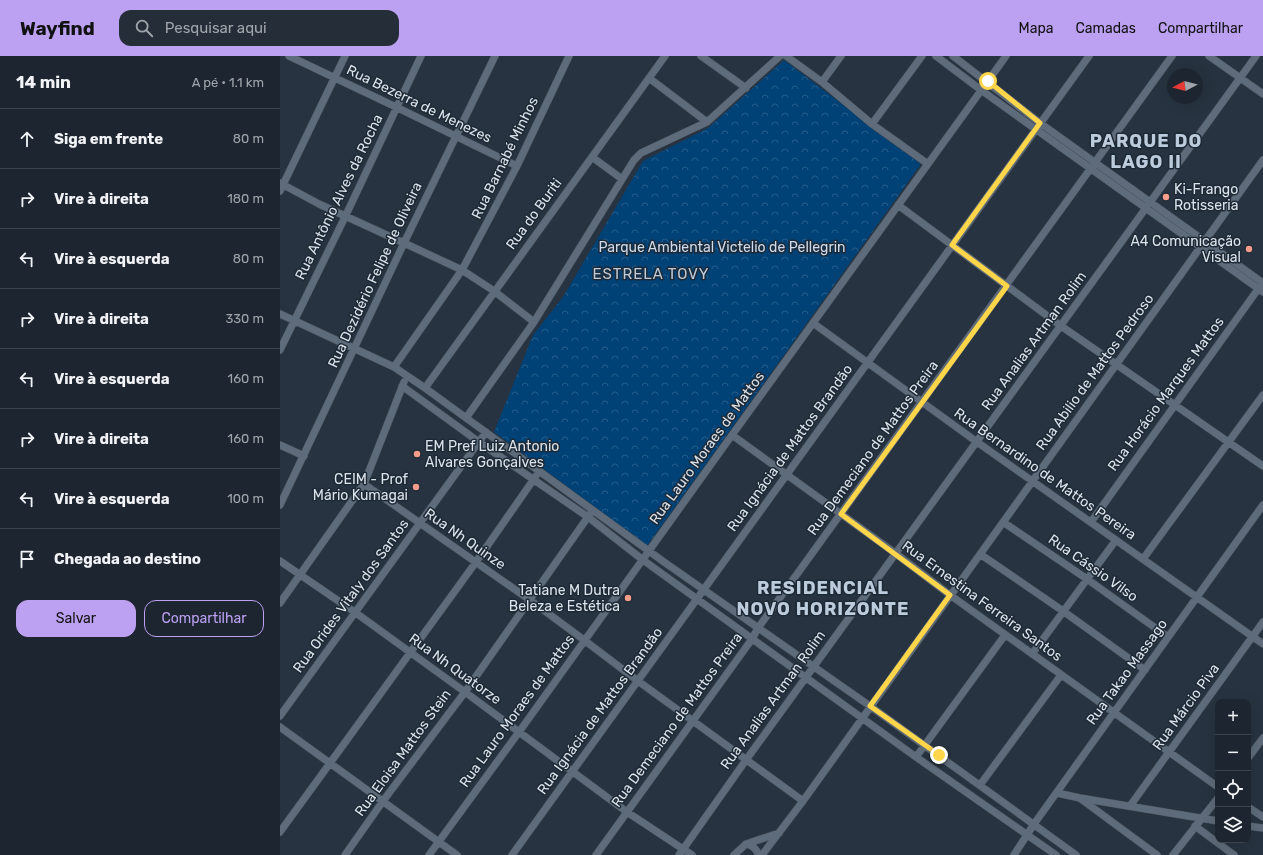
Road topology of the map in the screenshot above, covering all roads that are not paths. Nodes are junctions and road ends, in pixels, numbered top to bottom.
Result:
1 (289, 56) edge
2 (345, 56) edge
3 (421, 56) edge
4 (495, 56) edge
5 (665, 56) edge
6 (701, 56) edge
7 (780, 56) edge
8 (786, 56) edge
9 (841, 56) edge
10 (922, 56) edge
11 (936, 56) edge
12 (954, 56) edge
13 (1006, 56) edge
14 (1089, 56) edge
15 (1172, 56) edge
16 (1209, 56) edge
17 (1256, 56) edge
18 (567, 57) edge
19 (334, 78) junction
20 (649, 78) junction
21 (1240, 78) junction
22 (988, 81) junction
23 (822, 82) junction
24 (746, 88) junction
25 (981, 90) junction
26 (1263, 94) edge
27 (396, 106) junction
28 (707, 122) junction
29 (1040, 123) junction
30 (872, 124) junction
31 (1036, 129) junction
32 (456, 136) junction
33 (592, 157) junction
34 (1263, 160) edge
35 (1096, 162) junction
36 (928, 164) junction
37 (517, 166) junction
38 (1091, 169) junction
39 (622, 179) junction
40 (281, 186) edge
41 (1148, 204) junction
42 (898, 205) junction
43 (345, 217) junction
44 (1205, 241) junction
45 (404, 243) junction
46 (952, 245) junction
47 (1201, 247) junction
48 (462, 270) junction
49 (1262, 285) edge
50 (1007, 286) junction
51 (494, 292) junction
52 (280, 314) edge
53 (294, 321) junction
54 (534, 322) junction
55 (813, 323) junction
56 (1061, 326) junction
57 (354, 349) junction
58 (280, 350) edge
59 (867, 363) junction
60 (1116, 364) junction
61 (394, 367) junction
62 (407, 376) junction
63 (402, 386) junction
64 (425, 388) junction
65 (1263, 395) edge
66 (922, 402) junction
67 (1175, 404) junction
68 (466, 418) junction
69 (486, 432) junction
70 (732, 435) junction
71 (479, 442) junction
72 (977, 442) junction
73 (1228, 442) junction
74 (280, 445) edge
75 (304, 456) junction
76 (1263, 466) edge
77 (539, 471) junction
78 (786, 474) junction
79 (534, 480) junction
80 (1032, 481) junction
81 (364, 484) junction
82 (1263, 505) edge
83 (280, 506) edge
84 (593, 510) junction
85 (841, 514) junction
86 (588, 517) junction
87 (1003, 522) junction
88 (1090, 522) junction
89 (419, 523) junction
90 (1116, 540) junction
91 (649, 550) junction
92 (895, 553) junction
93 (980, 554) junction
94 (1143, 559) junction
95 (280, 560) edge
96 (643, 560) junction
97 (476, 562) junction
98 (301, 575) junction
99 (1087, 579) junction
100 (704, 589) junction
101 (950, 595) junction
102 (1197, 597) junction
103 (697, 599) junction
104 (530, 600) junction
105 (280, 603) edge
106 (1063, 611) junction
107 (356, 612) junction
108 (1263, 622) edge
109 (758, 628) junction
110 (1006, 635) junction
111 (1168, 637) junction
112 (1253, 637) junction
113 (752, 639) junction
114 (584, 640) junction
115 (1263, 644) edge
116 (410, 652) junction
117 (1032, 654) junction
118 (814, 667) junction
119 (1145, 670) junction
120 (1062, 675) junction
121 (805, 677) junction
122 (638, 681) junction
123 (464, 692) junction
124 (870, 706) junction
125 (1114, 713) junction
126 (280, 716) edge
127 (862, 718) junction
128 (692, 721) junction
129 (280, 727) edge
130 (519, 732) junction
131 (1263, 738) edge
132 (924, 744) junction
133 (1169, 753) junction
134 (1251, 754) edge
135 (916, 757) junction
136 (746, 760) junction
137 (330, 763) junction
138 (573, 772) junction
139 (980, 785) junction
140 (1215, 786) edge
141 (1057, 793) junction
142 (1080, 798) junction
143 (383, 801) junction
144 (803, 801) junction
145 (1215, 802) edge
146 (1130, 806) junction
147 (1251, 809) edge
148 (626, 812) junction
149 (1263, 817) edge
150 (1201, 819) junction
151 (1215, 821) edge
152 (1034, 824) junction
153 (1195, 826) junction
154 (1251, 826) edge
155 (1263, 828) edge
156 (280, 832) edge
157 (779, 833) junction
158 (1027, 835) junction
159 (439, 842) junction
160 (746, 844) junction
161 (681, 852) edge
162 (345, 855) edge
163 (429, 855) edge
164 (457, 855) edge
165 (512, 855) edge
166 (596, 855) edge
167 (692, 855) edge
168 (734, 855) edge
169 (759, 855) edge
170 (762, 855) edge
171 (1014, 855) edge
172 (1056, 855) edge
173 (1076, 855) edge
174 (1157, 855) edge
175 (1173, 855) edge
176 (1234, 855) edge

1 - 19 street, Rua Bezerra de Menezes
2 - 19 street
3 - 27 street, Rua Antônio Alves da Rocha
4 - 32 street, Rua Dezidério Felipe de Oliveira
5 - 20 street, Rua do Buriti
6 - 24 street
7 - 24 street
8 - 23 street
9 - 23 street
10 - 30 street
11 - 25 street
12 - 22 street
13 - 22 street, Rua Lauro Moraes de Mattos
14 - 29 street, Rua Ignácia de Mattos Brandão
15 - 35 street, Rua Demeciano de Mattos Preira
16 - 21 street
17 - 21 street, Rua Analias Artman Rolim
18 - 37 street, Rua Barnabé Minhos
19 - 27 street, Rua Bezerra de Menezes
19 - 40 street
20 - 28 street
20 - 33 street, Rua do Buriti
21 - 26 street
21 - 41 street, Rua Analias Artman Rolim
22 - 25 street, Rua Lauro Moraes de Mattos
22 - 29 street
23 - 30 street
24 - 28 street
25 - 31 street
25 - 36 street, Rua Lauro Moraes de Mattos
27 - 32 street, Rua Bezerra de Menezes
27 - 43 street, Rua Antônio Alves da Rocha
28 - 39 street
29 - 31 street, Rua Ignácia de Mattos Brandão
29 - 35 street
30 - 36 street
31 - 38 street
31 - 46 street, Rua Ignácia de Mattos Brandão
32 - 37 street, Rua Bezerra de Menezes
32 - 45 street, Rua Dezidério Felipe de Oliveira
33 - 39 street
33 - 51 street, Rua do Buriti
34 - 44 street, Rua Abilio de Mattos Pedroso
35 - 38 street, Rua Demeciano de Mattos Preira
35 - 41 street
36 - 42 street, Rua Lauro Moraes de Mattos
37 - 48 street, Rua Barnabé Minhos
38 - 41 street
38 - 50 street, Rua Demeciano de Mattos Preira
39 - 54 street
40 - 43 street
41 - 44 street
41 - 47 street
41 - 56 street, Rua Analias Artman Rolim
42 - 46 street
42 - 55 street, Rua Lauro Moraes de Mattos
43 - 45 street
43 - 53 street, Rua Antônio Alves da Rocha
44 - 47 street, Rua Abilio de Mattos Pedroso
44 - 49 street
45 - 48 street
45 - 57 street, Rua Dezidério Felipe de Oliveira
46 - 50 street
46 - 59 street, Rua Ignácia de Mattos Brandão
47 - 49 street
47 - 60 street, Rua Abilio de Mattos Pedroso
48 - 51 street
48 - 61 street, Rua Barnabé Minhos
49 - 67 street, Rua Horácio Marques Mattos
50 - 56 street
50 - 66 street, Rua Demeciano de Mattos Preira
51 - 54 street
51 - 64 street, Rua do Buriti
52 - 53 street
53 - 57 street
53 - 58 street, Rua Antônio Alves da Rocha
54 - 68 street
55 - 59 street, Rua Bernardino de Mattos Pereira
55 - 70 street, Rua Lauro Moraes de Mattos
56 - 60 street
56 - 72 street, Rua Analias Artman Rolim
57 - 61 street
57 - 75 street, Rua Dezidério Felipe de Oliveira
59 - 66 street, Rua Bernardino de Mattos Pereira
59 - 78 street, Rua Ignácia de Mattos Brandão
60 - 67 street
60 - 80 street, Rua Abilio de Mattos Pedroso
61 - 62 street
62 - 63 street
62 - 64 street
63 - 71 street
63 - 81 street
64 - 68 street
65 - 73 street
66 - 72 street, Rua Bernardino de Mattos Pereira
66 - 85 street, Rua Demeciano de Mattos Preira
67 - 73 street
67 - 88 street, Rua Horácio Marques Mattos
68 - 69 street
69 - 71 street, Rua Orides Vitaly dos Santos
69 - 77 street
70 - 78 street, Rua Ernestina Ferreira Santos
70 - 91 street, Rua Lauro Moraes de Mattos
71 - 79 street
71 - 89 street, Rua Orides Vitaly dos Santos
72 - 80 street, Rua Bernardino de Mattos Pereira
72 - 92 street, Rua Analias Artman Rolim
73 - 76 street
73 - 94 street
74 - 75 street
75 - 83 street, Rua Dezidério Felipe de Oliveira
77 - 79 street
77 - 84 street
78 - 85 street, Rua Ernestina Ferreira Santos
78 - 100 street, Rua Ignácia de Mattos Brandão
79 - 86 street
79 - 97 street
80 - 87 street, Rua Abilio de Mattos Pedroso
80 - 88 street, Rua Bernardino de Mattos Pereira
81 - 89 street, Rua Nh Quinze
81 - 98 street
82 - 102 street, Rua Takao Massago
84 - 86 street, Rua Eloisa Mattos Stein
84 - 91 street
85 - 92 street, Rua Ernestina Ferreira Santos
85 - 109 street, Rua Demeciano de Mattos Preira
86 - 96 street
86 - 104 street, Rua Eloisa Mattos Stein
87 - 93 street, Rua Abilio de Mattos Pedroso
87 - 99 street, Rua Cássio Vilso
88 - 90 street, Rua Bernardino de Mattos Pereira
89 - 97 street, Rua Nh Quinze
89 - 107 street, Rua Orides Vitaly dos Santos
90 - 94 street, Rua Bernardino de Mattos Pereira
90 - 99 street
91 - 96 street, Rua Lauro Moraes de Mattos
91 - 100 street
92 - 101 street, Rua Ernestina Ferreira Santos
92 - 118 street, Rua Analias Artman Rolim
93 - 101 street, Rua Abilio de Mattos Pedroso
93 - 106 street
94 - 102 street, Rua Bernardino de Mattos Pereira
95 - 98 street, Rua Nh Quatorze
96 - 103 street
96 - 114 street, Rua Lauro Moraes de Mattos
97 - 104 street, Rua Nh Quinze
97 - 116 street
98 - 105 street
98 - 107 street, Rua Nh Quatorze
99 - 106 street
99 - 111 street, Rua Cássio Vilso
100 - 103 street, Rua Ignácia de Mattos Brandão
100 - 109 street
101 - 110 street, Rua Ernestina Ferreira Santos
101 - 124 street, Rua Abilio de Mattos Pedroso
102 - 111 street, Rua Takao Massago
102 - 112 street, Rua Bernardino de Mattos Pereira
103 - 113 street
103 - 122 street, Rua Ignácia de Mattos Brandão
104 - 114 street, Rua Nh Quinze
104 - 123 street, Rua Eloisa Mattos Stein
106 - 117 street
106 - 119 street
107 - 116 street, Rua Nh Quatorze
107 - 126 street, Rua Orides Vitaly dos Santos
108 - 112 street, Rua Márcio Piva
109 - 113 street, Rua Demeciano de Mattos Preira
109 - 118 street
110 - 117 street, Rua Ernestina Ferreira Santos
110 - 132 street
111 - 119 street, Rua Takao Massago
112 - 115 street, Rua Bernardino de Mattos Pereira
112 - 133 street, Rua Márcio Piva
113 - 121 street
113 - 128 street, Rua Demeciano de Mattos Preira
114 - 122 street, Rua Nh Quinze
114 - 130 street, Rua Lauro Moraes de Mattos
116 - 123 street, Rua Nh Quatorze
116 - 137 street
117 - 120 street, Rua Ernestina Ferreira Santos
118 - 121 street, Rua Analias Artman Rolim
118 - 124 street
119 - 125 street, Rua Takao Massago
120 - 125 street, Rua Ernestina Ferreira Santos
120 - 139 street
121 - 127 street
121 - 136 street, Rua Analias Artman Rolim
122 - 128 street, Rua Nh Quinze
122 - 138 street, Rua Ignácia de Mattos Brandão
123 - 130 street, Rua Nh Quatorze
123 - 143 street, Rua Eloisa Mattos Stein
124 - 127 street, Rua Abilio de Mattos Pedroso
124 - 132 street
125 - 133 street, Rua Ernestina Ferreira Santos
125 - 141 street, Rua Takao Massago
127 - 135 street
127 - 144 street, Rua Abilio de Mattos Pedroso
128 - 136 street, Rua Nh Quinze
128 - 148 street, Rua Demeciano de Mattos Preira
129 - 137 street
130 - 138 street, Rua Nh Quatorze
130 - 159 street, Rua Lauro Moraes de Mattos
131 - 134 street
132 - 135 street
132 - 139 street
133 - 140 street, Rua Ernestina Ferreira Santos
133 - 146 street, Rua Márcio Piva
135 - 158 street
136 - 144 street, Rua Nh Quinze
136 - 161 street, Rua Analias Artman Rolim
137 - 143 street
137 - 156 street
138 - 148 street, Rua Nh Quatorze
138 - 165 street, Rua Ignácia de Mattos Brandão
139 - 152 street
141 - 142 street
141 - 152 street, Rua Takao Massago
142 - 146 street
142 - 174 street
143 - 159 street
143 - 162 street, Rua Eloisa Mattos Stein
144 - 157 street, Rua Abilio de Mattos Pedroso
145 - 150 street
146 - 150 street
147 - 149 street
148 - 161 street, Rua Nh Quatorze
148 - 166 street, Rua Demeciano de Mattos Preira
150 - 151 street
150 - 153 street
152 - 158 street, Rua Takao Massago
152 - 173 street
153 - 175 street
153 - 176 street
154 - 155 street
157 - 160 street
157 - 170 street, Rua Abilio de Mattos Pedroso
158 - 171 street, Rua Takao Massago
158 - 172 street
159 - 163 street, Rua Lauro Moraes de Mattos
159 - 164 street
160 - 168 street
160 - 169 street
161 - 167 street, Rua Nh Quatorze

